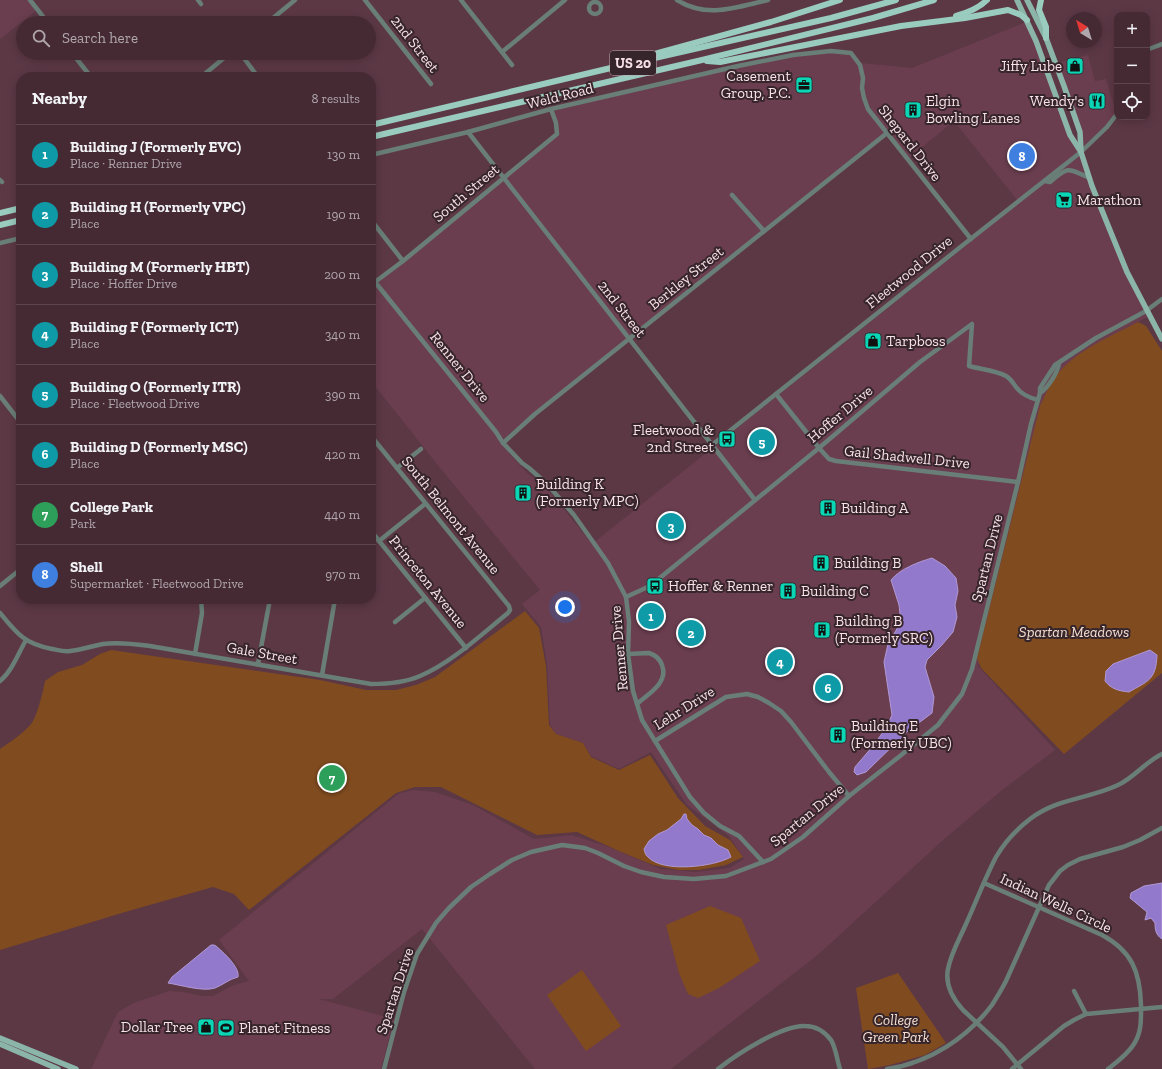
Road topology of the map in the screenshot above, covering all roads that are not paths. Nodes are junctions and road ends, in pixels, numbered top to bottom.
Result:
1 (30, 0) edge
2 (295, 0) edge
3 (365, 0) edge
4 (461, 0) edge
5 (565, 0) edge
6 (677, 0) edge
7 (764, 0) edge
8 (840, 0) edge
9 (896, 0) edge
10 (934, 0) edge
11 (987, 0) edge
12 (1017, 0) edge
13 (1028, 0) edge
14 (1041, 0) edge
15 (43, 16) edge
16 (276, 16) edge
17 (1027, 20) junction
18 (933, 22) junction
19 (1046, 38) junction
20 (1162, 44) edge
21 (1150, 50) edge
22 (502, 52) junction
23 (851, 53) joint
24 (78, 60) edge
25 (222, 60) edge
26 (245, 60) edge
27 (702, 60) junction
28 (512, 65) dead end
29 (615, 67) junction
30 (87, 72) edge
31 (207, 72) edge
32 (254, 72) edge
33 (431, 84) dead end
34 (551, 109) junction
35 (1114, 118) edge
36 (376, 124) edge
37 (468, 132) junction
38 (886, 133) junction
39 (376, 136) edge
40 (1081, 152) junction
41 (376, 154) edge
42 (504, 178) junction
43 (1090, 178) junction
44 (1045, 181) junction
45 (732, 195) dead end
46 (16, 209) edge
47 (0, 213) edge
48 (16, 221) edge
49 (0, 226) edge
50 (376, 226) edge
51 (764, 231) junction
52 (16, 239) edge
53 (971, 239) junction
54 (0, 243) edge
55 (403, 261) junction
56 (376, 281) edge
57 (376, 283) edge
58 (1162, 299) edge
59 (1146, 311) junction
60 (629, 339) junction
61 (1162, 339) edge
62 (776, 394) junction
63 (0, 396) edge
64 (1038, 400) junction
65 (16, 417) edge
66 (376, 442) edge
67 (503, 443) junction
68 (712, 445) junction
69 (819, 448) junction
70 (421, 449) dead end
71 (397, 468) junction
72 (1018, 482) junction
73 (755, 500) junction
74 (425, 504) junction
75 (376, 537) edge
76 (379, 541) junction
77 (16, 573) edge
78 (0, 586) edge
79 (626, 597) junction
80 (425, 598) junction
81 (201, 604) edge
82 (269, 604) edge
83 (334, 604) edge
84 (510, 610) joint
85 (0, 613) edge
86 (395, 622) dead end
87 (26, 640) junction
88 (466, 648) junction
89 (195, 654) junction
90 (628, 654) junction
91 (258, 664) junction
92 (322, 675) junction
93 (0, 681) edge
94 (637, 704) junction
95 (655, 741) junction
96 (1162, 754) edge
97 (850, 796) junction
98 (1162, 828) edge
99 (763, 862) junction
100 (984, 883) junction
101 (1039, 907) junction
102 (1074, 991) dead end
103 (1162, 1007) edge
104 (1141, 1009) junction
105 (1086, 1014) junction
106 (976, 1022) junction
107 (0, 1038) edge
108 (0, 1044) edge
109 (1018, 1064) junction
110 (58, 1069) edge
111 (76, 1069) edge
112 (384, 1069) edge
113 (718, 1069) edge
114 (840, 1069) edge
115 (887, 1069) edge
116 (1012, 1069) edge
117 (1021, 1069) edge
118 (1108, 1069) edge

1 - 15 street
2 - 16 street
3 - 33 street, 2nd Street
4 - 22 street
5 - 22 street
6 - 7 street
8 - 29 highway
9 - 29 highway, US 20
10 - 27 highway, US 20
11 - 18 highway
12 - 17 main road
13 - 19 main road
14 - 19 highway
17 - 18 highway
17 - 40 main road
18 - 27 highway
19 - 40 main road
20 - 21 street
22 - 28 street
23 - 34 street, Weld Road
23 - 38 street, Shepard Drive
24 - 30 street
25 - 31 street
26 - 32 street
27 - 39 highway, US 20
29 - 36 highway, US 20
34 - 37 street, Weld Road
34 - 42 street, South Street
35 - 40 street, Fleetwood Drive
37 - 41 street, Weld Road
37 - 42 street, 2nd Street
38 - 51 street, Berkley Street
38 - 53 street, Shepard Drive
40 - 43 main road
40 - 44 street, Fleetwood Drive
42 - 55 street, South Street
42 - 60 street, 2nd Street
43 - 44 street
43 - 59 main road
44 - 53 street, Fleetwood Drive
45 - 51 street
46 - 47 highway
48 - 49 highway
50 - 55 street
51 - 60 street, Berkley Street
52 - 54 street
53 - 62 street, Fleetwood Drive
55 - 56 street, South Street
57 - 67 street, Renner Drive
58 - 59 street, Spartan Drive
59 - 61 main road
59 - 64 street, Spartan Drive
60 - 67 street, Berkley Street
60 - 68 street, 2nd Street
62 - 68 street, Fleetwood Drive
62 - 69 street, Gail Shadwell Drive
63 - 65 street
64 - 69 street, Hoffer Drive
64 - 72 street, Spartan Drive
66 - 71 street, South Belmont Avenue
67 - 79 street, Renner Drive
68 - 73 street, 2nd Street
69 - 72 street, Gail Shadwell Drive
69 - 73 street, Hoffer Drive
70 - 71 street
71 - 74 street, South Belmont Avenue
72 - 97 street, Spartan Drive
73 - 79 street, Hoffer Drive
74 - 76 street
74 - 84 street, South Belmont Avenue
75 - 76 street, Princeton Avenue
76 - 80 street, Princeton Avenue
77 - 78 street
79 - 90 street, Renner Drive
80 - 86 street
80 - 88 street, Princeton Avenue
81 - 89 street
82 - 91 street
83 - 92 street
84 - 88 street, Gale Street
85 - 87 street, Gale Street
87 - 89 street, Gale Street
87 - 93 street
88 - 92 street, Gale Street
89 - 91 street, Gale Street
90 - 94 street, Renner Drive
90 - 94 street
91 - 92 street, Gale Street
94 - 95 street, Renner Drive
95 - 97 street, Lehr Drive
95 - 99 street, Renner Drive
96 - 100 street
97 - 99 street, Spartan Drive
98 - 101 street
99 - 112 street, Spartan Drive
100 - 101 street, Indian Wells Circle
100 - 106 street
101 - 104 street, Indian Wells Circle
101 - 106 street
102 - 105 street
103 - 104 street
104 - 105 street
104 - 118 street, Indian Wells Circle
105 - 109 street
106 - 109 street
106 - 115 street
107 - 111 main road
108 - 110 main road
109 - 116 street
109 - 117 street
113 - 114 street

